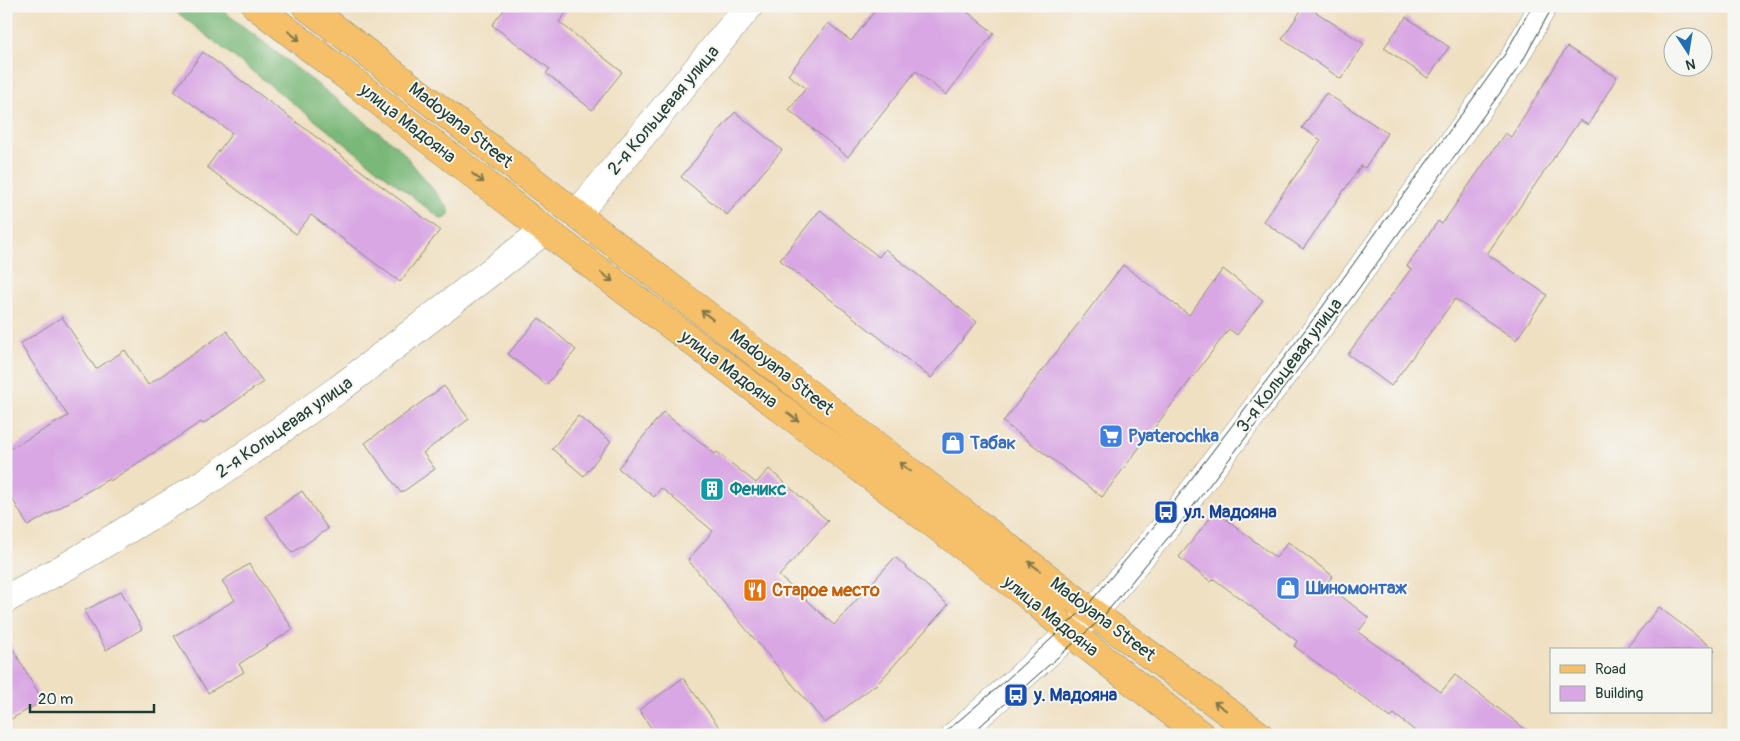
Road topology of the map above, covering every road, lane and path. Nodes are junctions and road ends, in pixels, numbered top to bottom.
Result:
1 (256, 6) edge
2 (306, 6) edge
3 (748, 6) edge
4 (1543, 6) edge
5 (577, 214) junction
6 (545, 230) junction
7 (6, 599) edge
8 (1094, 612) junction
9 (1071, 632) junction
10 (956, 735) edge
11 (1201, 735) edge
12 (1259, 735) edge

1 -> 6 main road, улица Мадояна
2 - 5 main road, Madoyana Street
3 - 5 street, 2-я Кольцевая улица
4 - 8 street, 3-я Кольцевая улица
8 -> 5 main road, Madoyana Street
6 - 7 street, 2-я Кольцевая улица
6 -> 9 main road, улица Мадояна
8 - 9 street, 3-я Кольцевая улица
12 -> 8 main road, Madoyana Street
9 - 10 street, 3-я Кольцевая улица
9 - 11 main road, улица Мадояна

